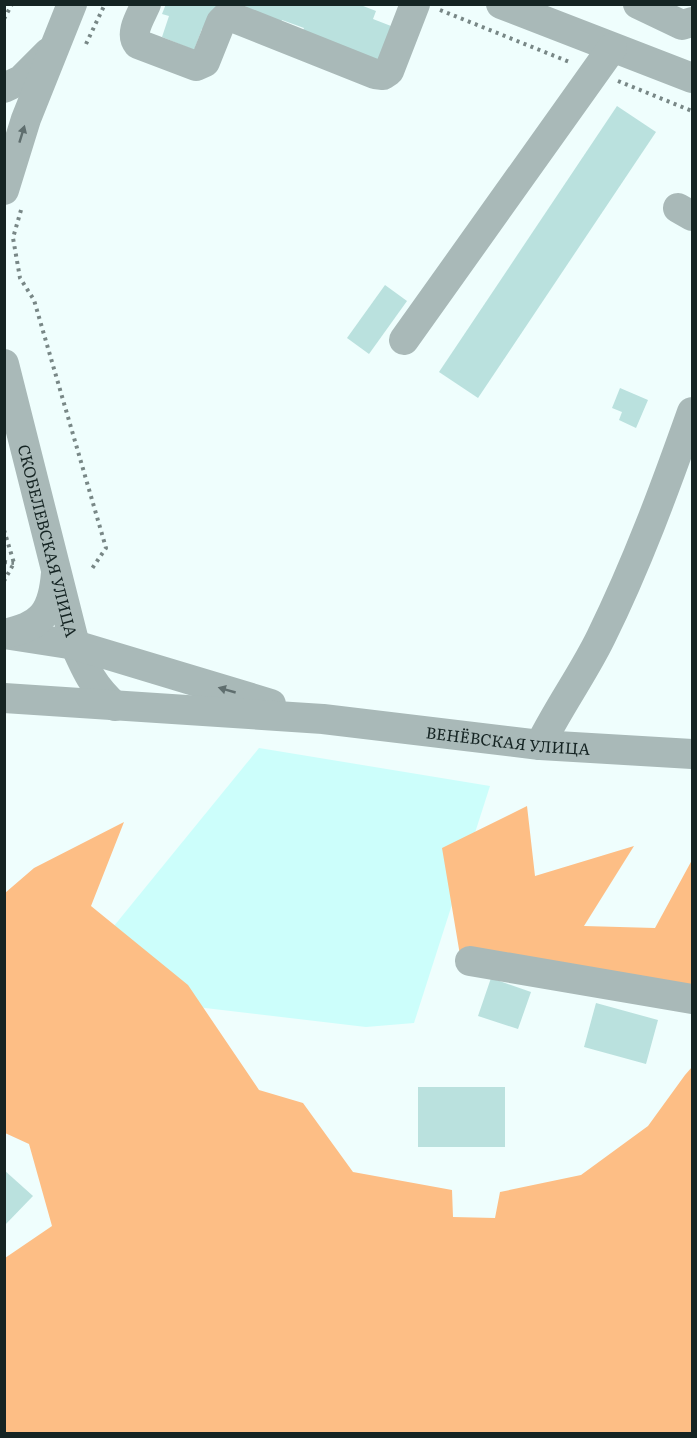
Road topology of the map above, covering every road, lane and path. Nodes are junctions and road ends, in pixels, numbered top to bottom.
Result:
1 (12, 4) edge
2 (72, 4) edge
3 (146, 4) edge
4 (501, 4) edge
5 (638, 4) edge
6 (426, 7) edge
7 (4, 19) edge
8 (693, 22) edge
9 (55, 47) junction
10 (604, 60) junction
11 (693, 78) edge
12 (4, 88) edge
13 (693, 111) edge
14 (14, 197) edge
15 (404, 340) dead end
16 (4, 364) edge
17 (693, 412) edge
18 (4, 530) edge
19 (4, 562) edge
20 (14, 563) junction
21 (57, 567) junction
22 (91, 570) dead end
23 (4, 580) edge
24 (4, 634) edge
25 (75, 645) junction
26 (13, 699) edge
27 (116, 706) junction
28 (323, 719) junction
29 (540, 745) junction
30 (693, 754) edge
31 (470, 961) dead end
32 (693, 999) edge

1 - 7 path
2 - 9 street
3 - 6 street
4 - 10 street
5 - 8 street
6 - 10 path
9 - 12 street
14 -> 9 street
10 - 11 street
10 - 13 path
10 - 15 street
14 - 22 path
16 - 21 street, СКОБЕЛЕВСКАЯ УЛИЦА
17 - 29 street
18 - 20 path
19 - 20 path
20 - 23 path
21 - 24 street
21 - 25 street, СКОБЕЛЕВСКАЯ УЛИЦА
24 - 25 street, ВЕНЁВСКАЯ УЛИЦА
25 - 26 street
25 - 27 street
28 -> 25 street, ВЕНЁВСКАЯ УЛИЦА
26 - 27 street, ВЕНЁВСКАЯ УЛИЦА
27 - 28 street, ВЕНЁВСКАЯ УЛИЦА
28 - 29 street, ВЕНЁВСКАЯ УЛИЦА
29 - 30 street, ВЕНЁВСКАЯ УЛИЦА
31 - 32 street

